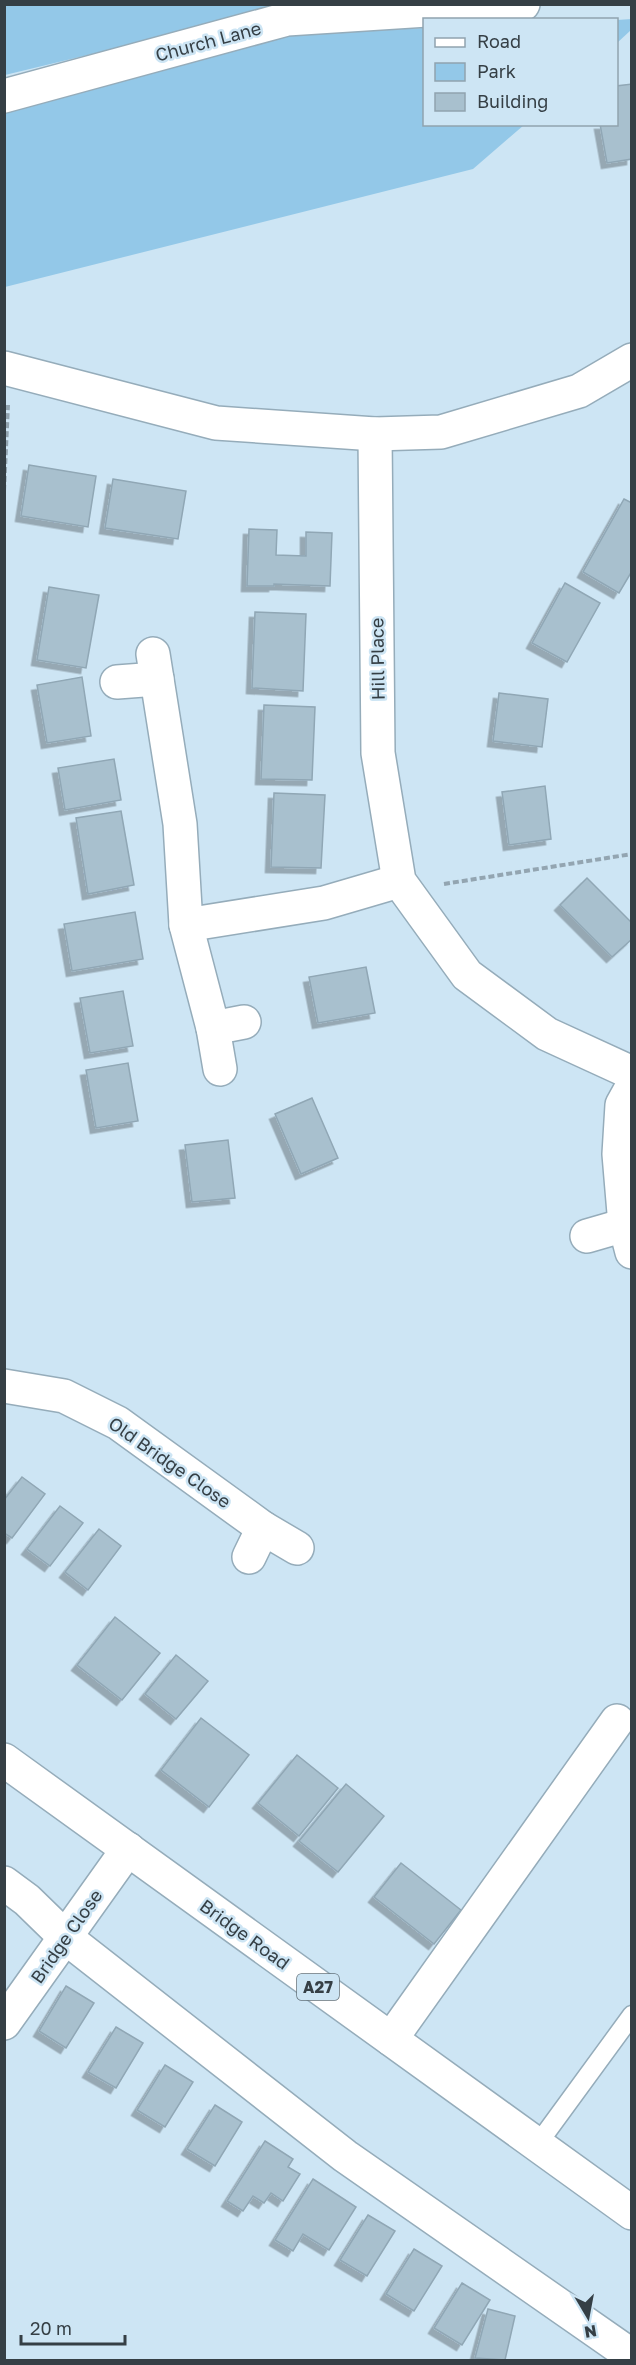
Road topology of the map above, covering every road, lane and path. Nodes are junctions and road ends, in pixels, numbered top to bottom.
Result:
1 (523, 4) edge
2 (4, 96) edge
3 (632, 360) edge
4 (6, 363) edge
5 (375, 434) junction
6 (4, 491) edge
7 (117, 682) dead end
8 (632, 854) edge
9 (402, 886) junction
10 (186, 925) junction
11 (220, 1069) dead end
12 (632, 1073) edge
13 (632, 1087) edge
14 (587, 1236) dead end
15 (628, 1238) edge
16 (4, 1386) edge
17 (263, 1528) junction
18 (297, 1548) dead end
19 (249, 1557) dead end
20 (617, 1721) dead end
21 (4, 1760) edge
22 (128, 1849) junction
23 (4, 1883) edge
24 (65, 1937) junction
25 (632, 2015) edge
26 (4, 2023) edge
27 (391, 2039) junction
28 (537, 2145) junction
29 (632, 2213) edge
30 (632, 2356) edge

1 - 2 street, Church Lane
3 - 5 street
4 - 5 street
4 - 6 path
5 - 9 street, Hill Place
7 - 10 street
8 - 9 path
9 - 10 street
9 - 12 street, Hill Place
10 - 11 street
13 - 15 street
14 - 15 street
16 - 17 street, Old Bridge Close
17 - 18 street, Old Bridge Close
17 - 19 street
20 - 27 street
21 - 22 street, Bridge Road / A27
22 - 24 street, Bridge Close
22 - 27 street, Bridge Road / A27
23 - 24 street
24 - 26 street, Bridge Close
24 - 30 street
25 - 28 lane
27 - 28 street, Bridge Road / A27
28 - 29 street, Bridge Road / A27

